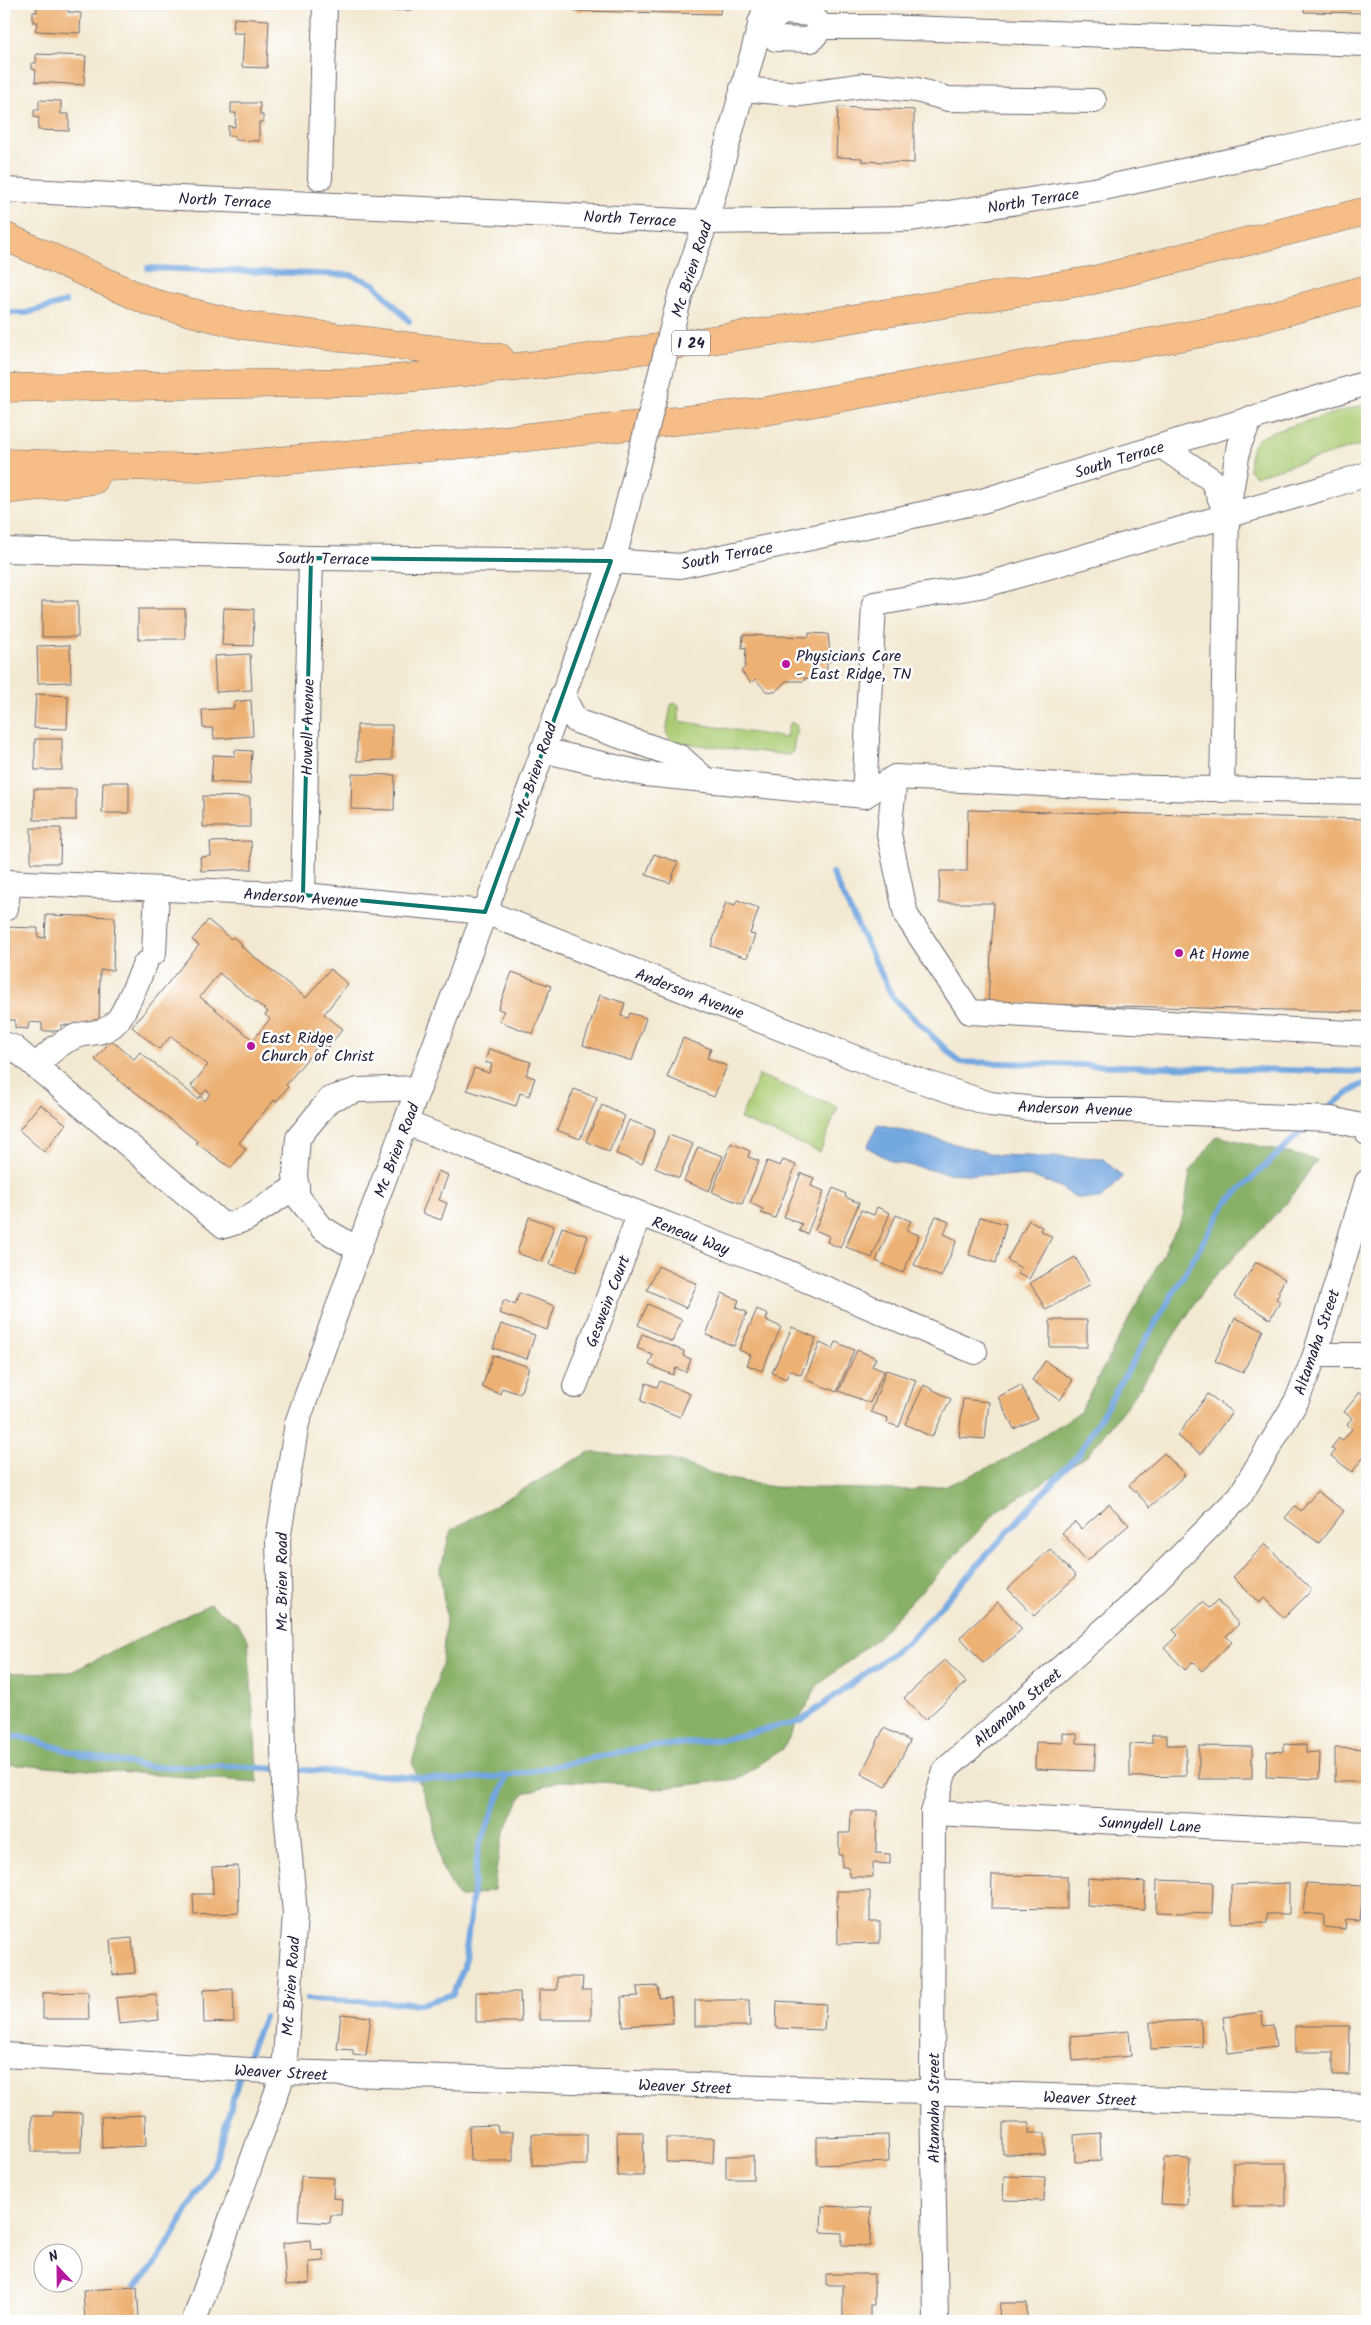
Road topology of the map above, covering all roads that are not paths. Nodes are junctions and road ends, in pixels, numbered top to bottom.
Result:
1 (325, 4) edge
2 (764, 17) edge
3 (1367, 44) edge
4 (742, 89) junction
5 (1094, 101) dead end
6 (1367, 128) edge
7 (320, 178) dead end
8 (4, 190) edge
9 (1367, 211) edge
10 (706, 222) junction
11 (4, 236) edge
12 (1367, 289) edge
13 (546, 364) junction
14 (1367, 382) edge
15 (4, 388) edge
16 (1251, 418) junction
17 (1161, 446) junction
18 (4, 464) edge
19 (200, 468) junction
20 (1367, 474) edge
21 (4, 490) edge
22 (1227, 515) junction
23 (4, 550) edge
24 (614, 552) junction
25 (311, 558) junction
26 (562, 695) junction
27 (542, 750) junction
28 (895, 777) junction
29 (706, 780) junction
30 (1222, 790) junction
31 (1367, 792) edge
32 (864, 796) junction
33 (6, 882) edge
34 (157, 889) junction
35 (303, 895) junction
36 (4, 909) edge
37 (485, 912) junction
38 (1367, 1034) edge
39 (4, 1044) edge
40 (35, 1066) junction
41 (419, 1088) junction
42 (406, 1123) junction
43 (1367, 1133) edge
44 (1367, 1182) edge
45 (297, 1186) junction
46 (639, 1215) junction
47 (359, 1250) junction
48 (975, 1352) dead end
49 (1315, 1355) junction
50 (1367, 1355) edge
51 (575, 1386) dead end
52 (933, 1813) junction
53 (1367, 1834) edge
54 (4, 2056) edge
55 (284, 2072) junction
56 (932, 2094) junction
57 (1367, 2106) edge
58 (194, 2321) edge
59 (936, 2321) edge

1 - 7 street
2 - 3 street
2 - 4 street, Mc Brien Road
4 - 5 street
4 - 10 street, Mc Brien Road
6 - 10 street, North Terrace
8 - 10 street, North Terrace
9 - 13 highway, I 24
10 - 24 street, Mc Brien Road, bridge
11 - 13 highway
12 - 19 highway
13 - 15 highway, I 24
14 - 16 street, South Terrace
16 - 17 street, South Terrace
16 - 22 street
17 - 22 street
17 - 24 street, South Terrace
18 - 19 highway
19 - 21 highway
20 - 22 street
22 - 30 street
22 - 32 street
23 - 25 street, South Terrace
24 - 25 street, South Terrace
24 - 26 street, Mc Brien Road
25 - 35 street, Howell Avenue
26 - 27 street, Mc Brien Road
26 - 29 street
27 - 29 street
27 - 37 street, Mc Brien Road
28 - 30 street
28 - 32 street
28 - 38 street
29 - 32 street
30 - 31 street
33 - 34 street, Anderson Avenue
33 - 36 street
34 - 35 street, Anderson Avenue
34 - 40 street
35 - 37 street, Anderson Avenue
37 - 41 street, Mc Brien Road
37 - 43 street, Anderson Avenue
39 - 40 street
40 - 45 street
41 - 42 street, Mc Brien Road
41 - 45 street
42 - 46 street, Reneau Way
42 - 47 street, Mc Brien Road
44 - 49 street, Altamaha Street
45 - 47 street
46 - 48 street, Reneau Way
46 - 51 street, Geswein Court
47 - 55 street, Mc Brien Road
49 - 50 street
49 - 52 street, Altamaha Street
52 - 53 street, Sunnydell Lane
52 - 56 street, Altamaha Street
54 - 55 street, Weaver Street
55 - 56 street, Weaver Street
55 - 58 street, Mc Brien Road
56 - 57 street, Weaver Street
56 - 59 street, Altamaha Street

